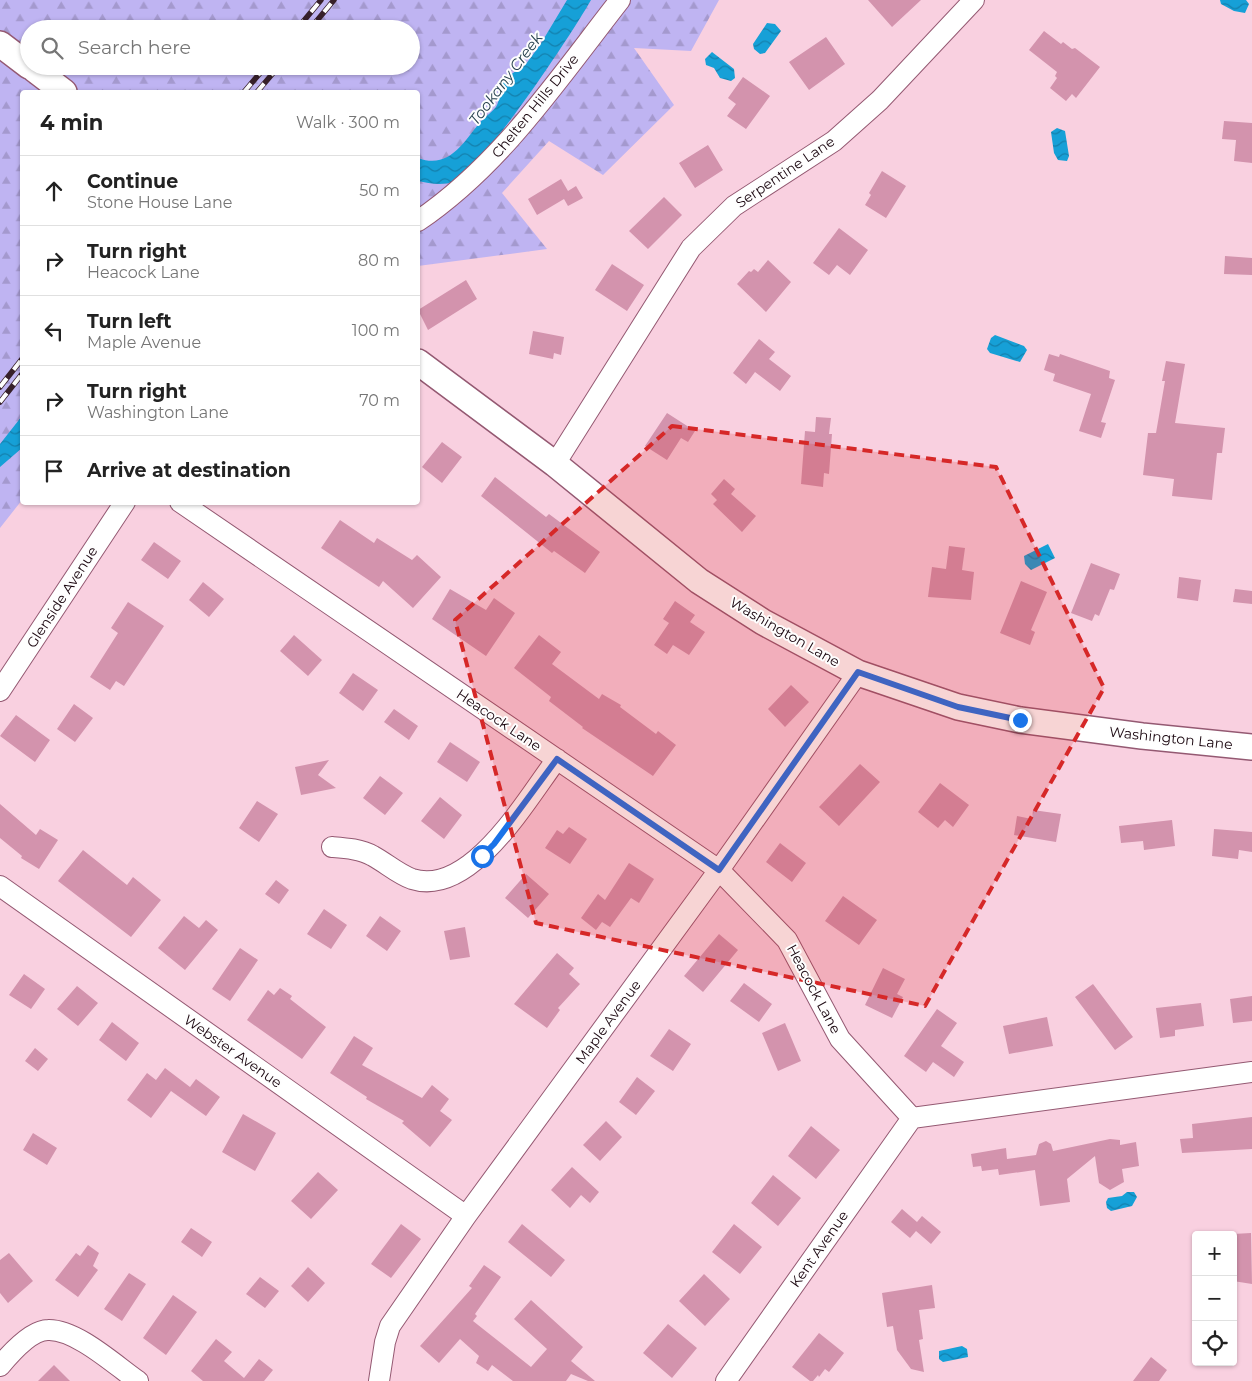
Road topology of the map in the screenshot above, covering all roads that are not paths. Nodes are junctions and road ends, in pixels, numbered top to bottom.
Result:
1 (620, 0) edge
2 (974, 0) edge
3 (0, 44) edge
4 (20, 59) edge
5 (41, 75) edge
6 (61, 90) edge
7 (420, 219) edge
8 (420, 363) edge
9 (555, 464) junction
10 (122, 505) edge
11 (184, 505) edge
12 (858, 672) junction
13 (0, 691) edge
14 (1252, 747) edge
15 (557, 759) junction
16 (332, 847) dead end
17 (719, 870) junction
18 (0, 886) edge
19 (1252, 1072) edge
20 (912, 1118) junction
21 (466, 1216) junction
22 (0, 1366) edge
23 (138, 1381) edge
24 (379, 1381) edge
25 (726, 1381) edge

1 - 7 street, Chelten Hills Drive
2 - 9 street, Serpentine Lane
3 - 4 main road
5 - 6 main road
8 - 9 main road, Washington Lane
9 - 12 main road, Washington Lane
10 - 13 street, Glenside Avenue
11 - 15 street, Heacock Lane
12 - 14 main road, Washington Lane
12 - 17 street, Maple Avenue
15 - 16 street
15 - 17 street, Heacock Lane
17 - 20 street, Heacock Lane
17 - 21 street, Maple Avenue
18 - 21 street, Webster Avenue
19 - 20 street
20 - 25 street, Kent Avenue
21 - 24 street, Maple Avenue
22 - 23 street

